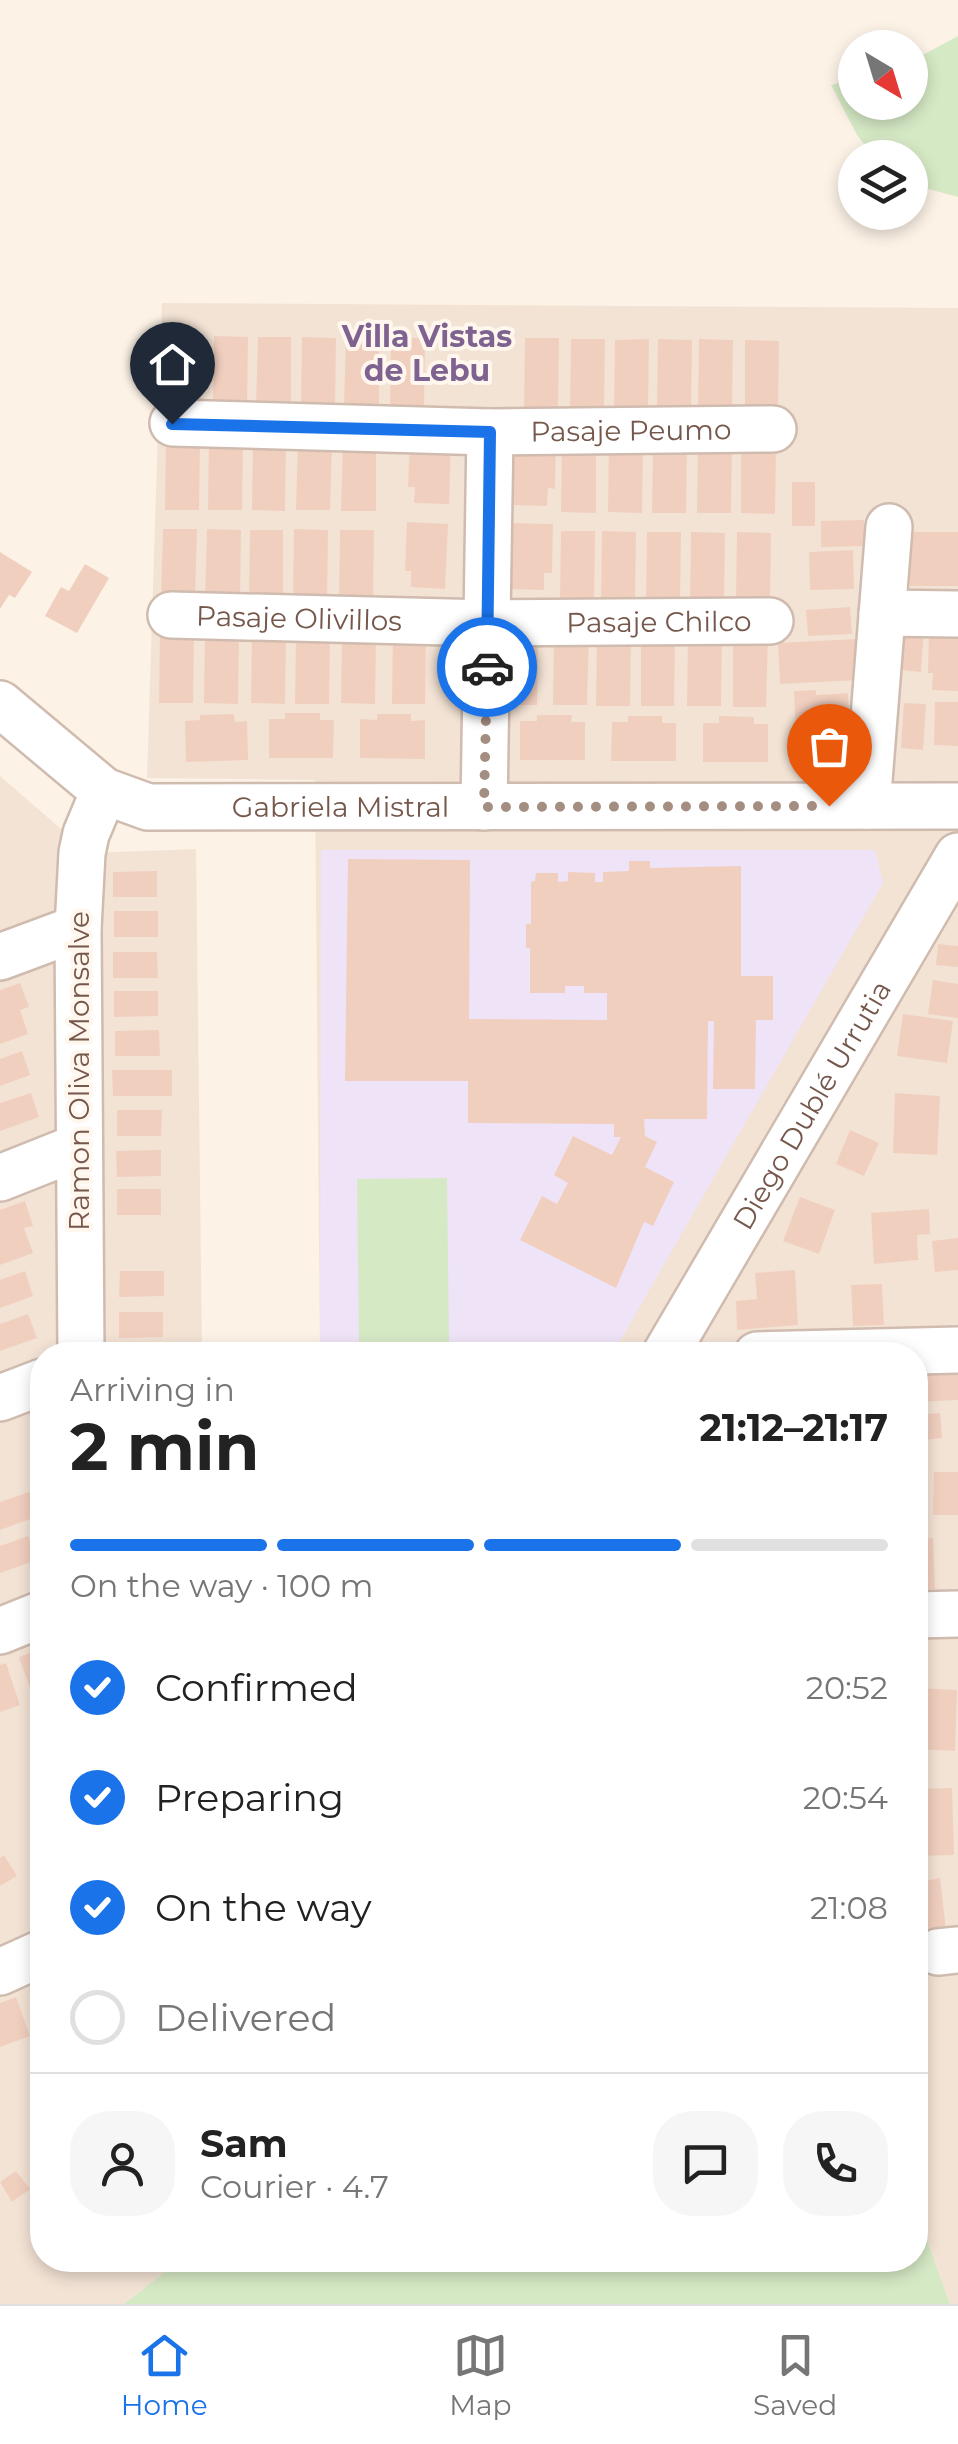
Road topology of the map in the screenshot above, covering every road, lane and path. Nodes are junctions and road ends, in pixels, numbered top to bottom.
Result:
1 (172, 424) dead end
2 (772, 429) dead end
3 (490, 432) junction
4 (889, 527) dead end
5 (882, 613) junction
6 (958, 614) edge
7 (171, 615) dead end
8 (770, 621) dead end
9 (487, 622) junction
10 (0, 704) edge
11 (104, 791) junction
12 (867, 806) junction
13 (958, 806) edge
14 (484, 807) junction
15 (958, 856) edge
16 (78, 928) junction
17 (0, 958) edge
18 (78, 1147) junction
19 (0, 1178) edge
20 (80, 1342) edge
21 (672, 1342) edge
22 (958, 1350) edge
23 (928, 1351) edge
24 (30, 1387) edge
25 (0, 1398) edge
26 (958, 1614) edge
27 (928, 1615) edge
28 (30, 1619) edge
29 (0, 1631) edge
30 (30, 1958) edge
31 (0, 1972) edge

1 - 3 street, Pasaje Peumo
2 - 3 street, Pasaje Peumo
3 - 9 street
4 - 5 street
5 - 6 street
5 - 12 street
7 - 9 street, Pasaje Olivillos
8 - 9 street, Pasaje Chilco
9 - 14 street
10 - 11 street, Gabriela Mistral
11 - 14 street, Gabriela Mistral
11 - 16 street, Ramon Oliva Monsalve
12 - 13 street, Gabriela Mistral
12 - 14 street, Gabriela Mistral
15 - 21 street, Diego Dublé Urrutia
16 - 17 street
16 - 18 street, Ramon Oliva Monsalve
18 - 19 street
18 - 20 street, Ramon Oliva Monsalve
22 - 23 street
24 - 25 street
26 - 27 street
28 - 29 street
30 - 31 street

